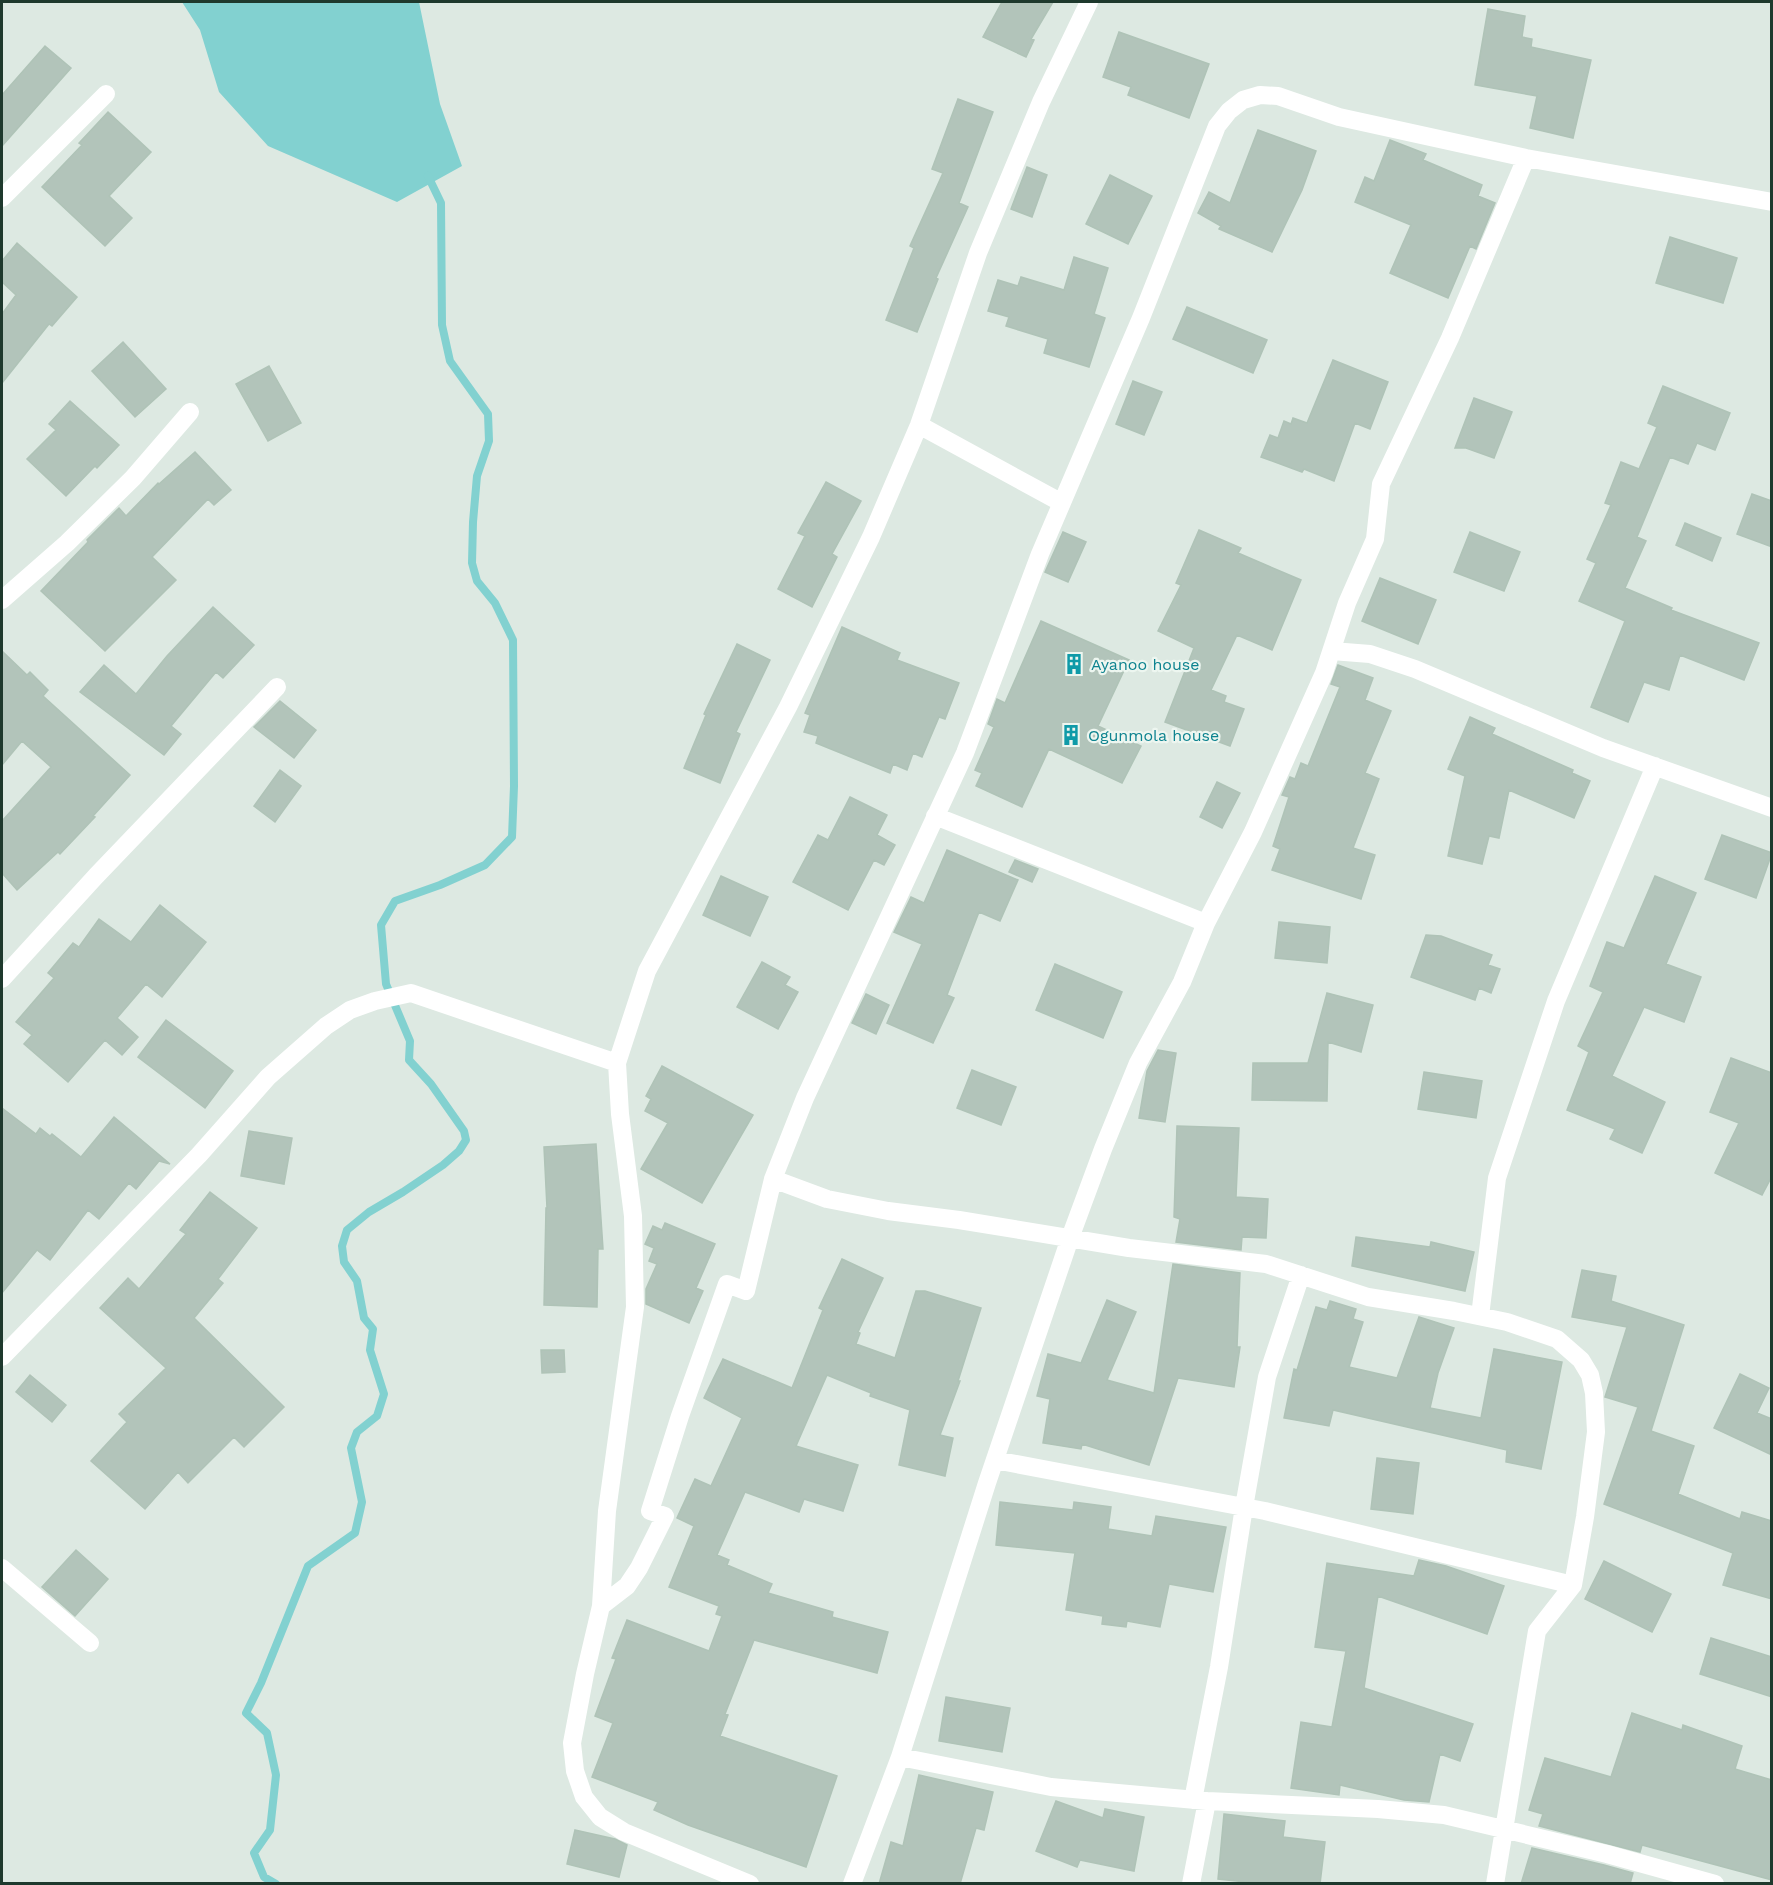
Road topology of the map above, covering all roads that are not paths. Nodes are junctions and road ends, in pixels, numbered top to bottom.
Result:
1 (1089, 2) edge
2 (106, 94) dead end
3 (1526, 158) junction
4 (2, 198) edge
5 (1772, 202) edge
6 (190, 412) dead end
7 (919, 425) junction
8 (1062, 504) junction
9 (2, 600) edge
10 (1332, 651) junction
11 (277, 687) dead end
12 (1655, 766) junction
13 (1772, 808) edge
14 (935, 816) junction
15 (1206, 923) junction
16 (2, 979) edge
17 (617, 1063) junction
18 (773, 1179) junction
19 (1070, 1238) junction
20 (1301, 1275) junction
21 (1480, 1316) junction
22 (2, 1357) edge
23 (995, 1460) junction
24 (1244, 1507) junction
25 (2, 1568) edge
26 (1573, 1585) junction
27 (601, 1606) junction
28 (90, 1643) dead end
29 (900, 1757) junction
30 (1200, 1801) junction
31 (1505, 1830) junction
32 (750, 1884) edge
33 (852, 1884) edge
34 (1191, 1884) edge
35 (1495, 1884) edge
36 (1715, 1884) edge

1 - 7 street
2 - 4 street
3 - 5 street
3 - 8 street
3 - 10 street
6 - 9 street
7 - 8 street
7 - 17 street
8 - 14 street
10 - 12 street
10 - 15 street
11 - 16 street
12 - 13 street
12 - 21 street
14 - 15 street
14 - 18 street
15 - 19 street
17 - 22 street
17 - 27 street
18 - 19 street
18 - 27 street
19 - 20 street
19 - 23 street
20 - 21 street
20 - 24 street
21 - 26 street
23 - 24 street
23 - 29 street
24 - 26 street
24 - 30 street
25 - 28 street
26 - 31 street
27 - 32 street
29 - 30 street
29 - 33 street
30 - 31 street
30 - 34 street
31 - 35 street
31 - 36 street

